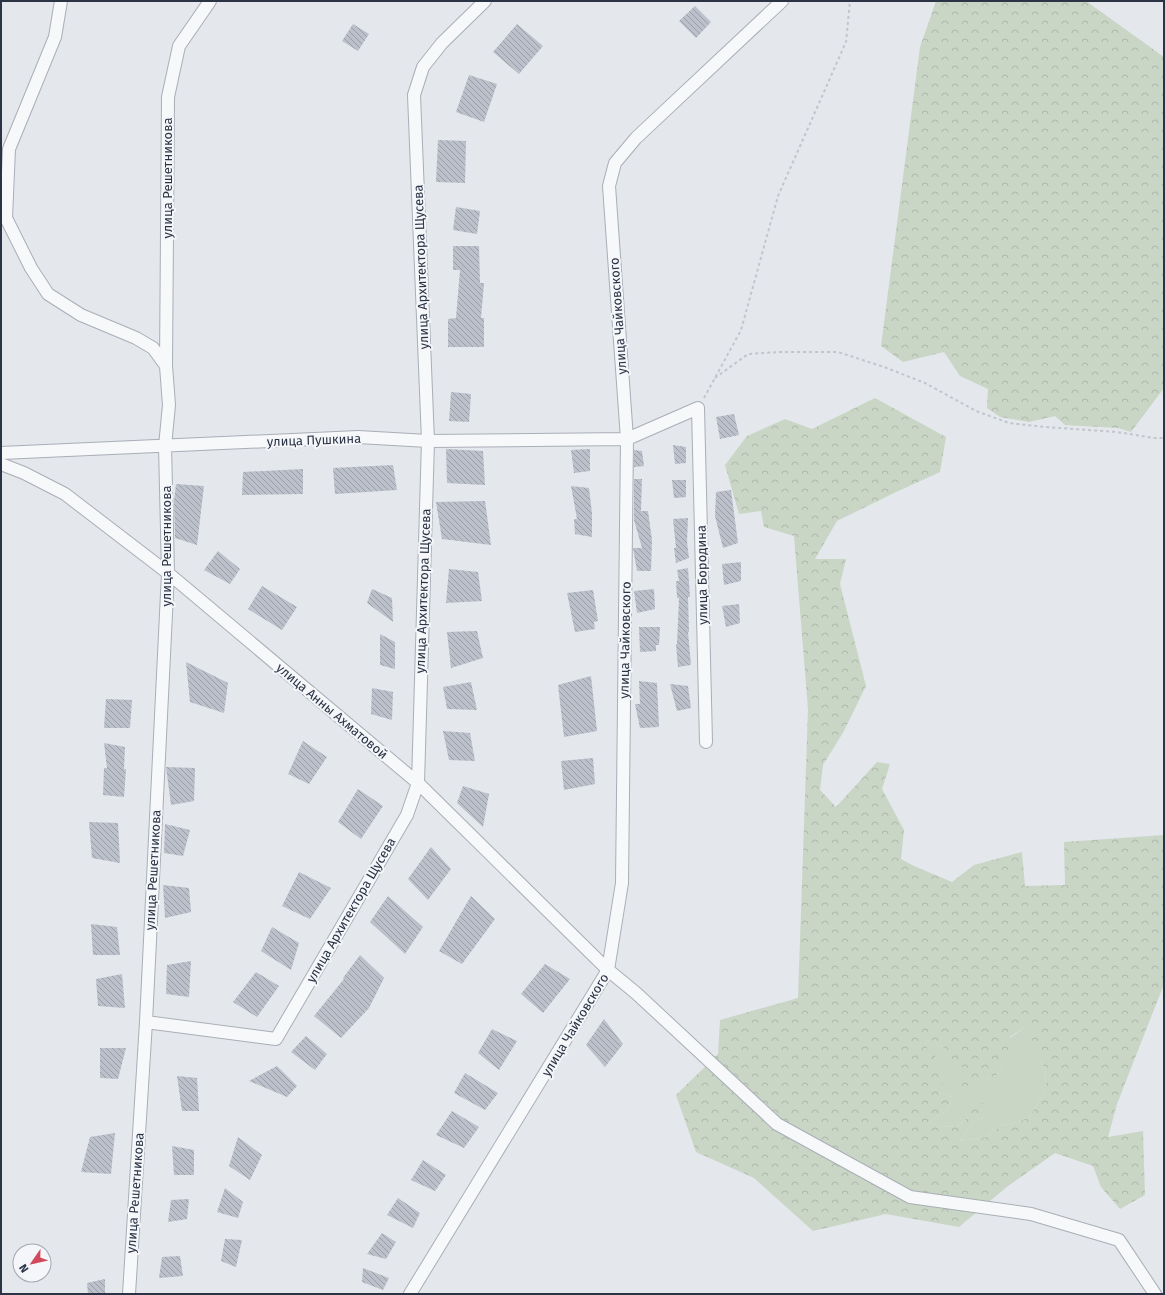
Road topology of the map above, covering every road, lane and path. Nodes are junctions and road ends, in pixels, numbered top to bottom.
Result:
1 (61, 1) edge
2 (210, 1) edge
3 (486, 1) edge
4 (782, 1) edge
5 (850, 1) edge
6 (4, 216) edge
7 (166, 366) junction
8 (715, 378) junction
9 (698, 408) junction
10 (1164, 438) edge
11 (628, 439) junction
12 (428, 441) junction
13 (165, 446) junction
14 (1, 453) edge
15 (1, 464) edge
16 (168, 573) junction
17 (706, 742) dead end
18 (418, 782) junction
19 (608, 970) junction
20 (146, 1022) junction
21 (1164, 1099) edge
22 (1164, 1127) edge
23 (129, 1294) edge
24 (410, 1294) edge
25 (1155, 1294) edge

1 - 6 street
2 - 7 street, улица Решетникова
3 - 12 street, улица Архитектора Щусева
4 - 11 street, улица Чайковского
5 - 8 path
6 - 7 street
7 - 13 street, улица Решетникова
8 - 9 path
8 - 10 path
9 - 11 street
9 - 17 street, улица Бородина
11 - 12 street, улица Пушкина
11 - 19 street, улица Чайковского
12 - 13 street, улица Пушкина
12 - 18 street, улица Архитектора Щусева
13 - 14 street, улица Пушкина
13 - 16 street, улица Решетникова
15 - 16 street, улица Анны Ахматовой
16 - 18 street, улица Анны Ахматовой
16 - 20 street, улица Решетникова
18 - 19 street, улица Анны Ахматовой
18 - 20 street, улица Архитектора Щусева
19 - 24 street, улица Чайковского
19 - 25 street, улица Анны Ахматовой
20 - 23 street, улица Решетникова
21 - 22 path

